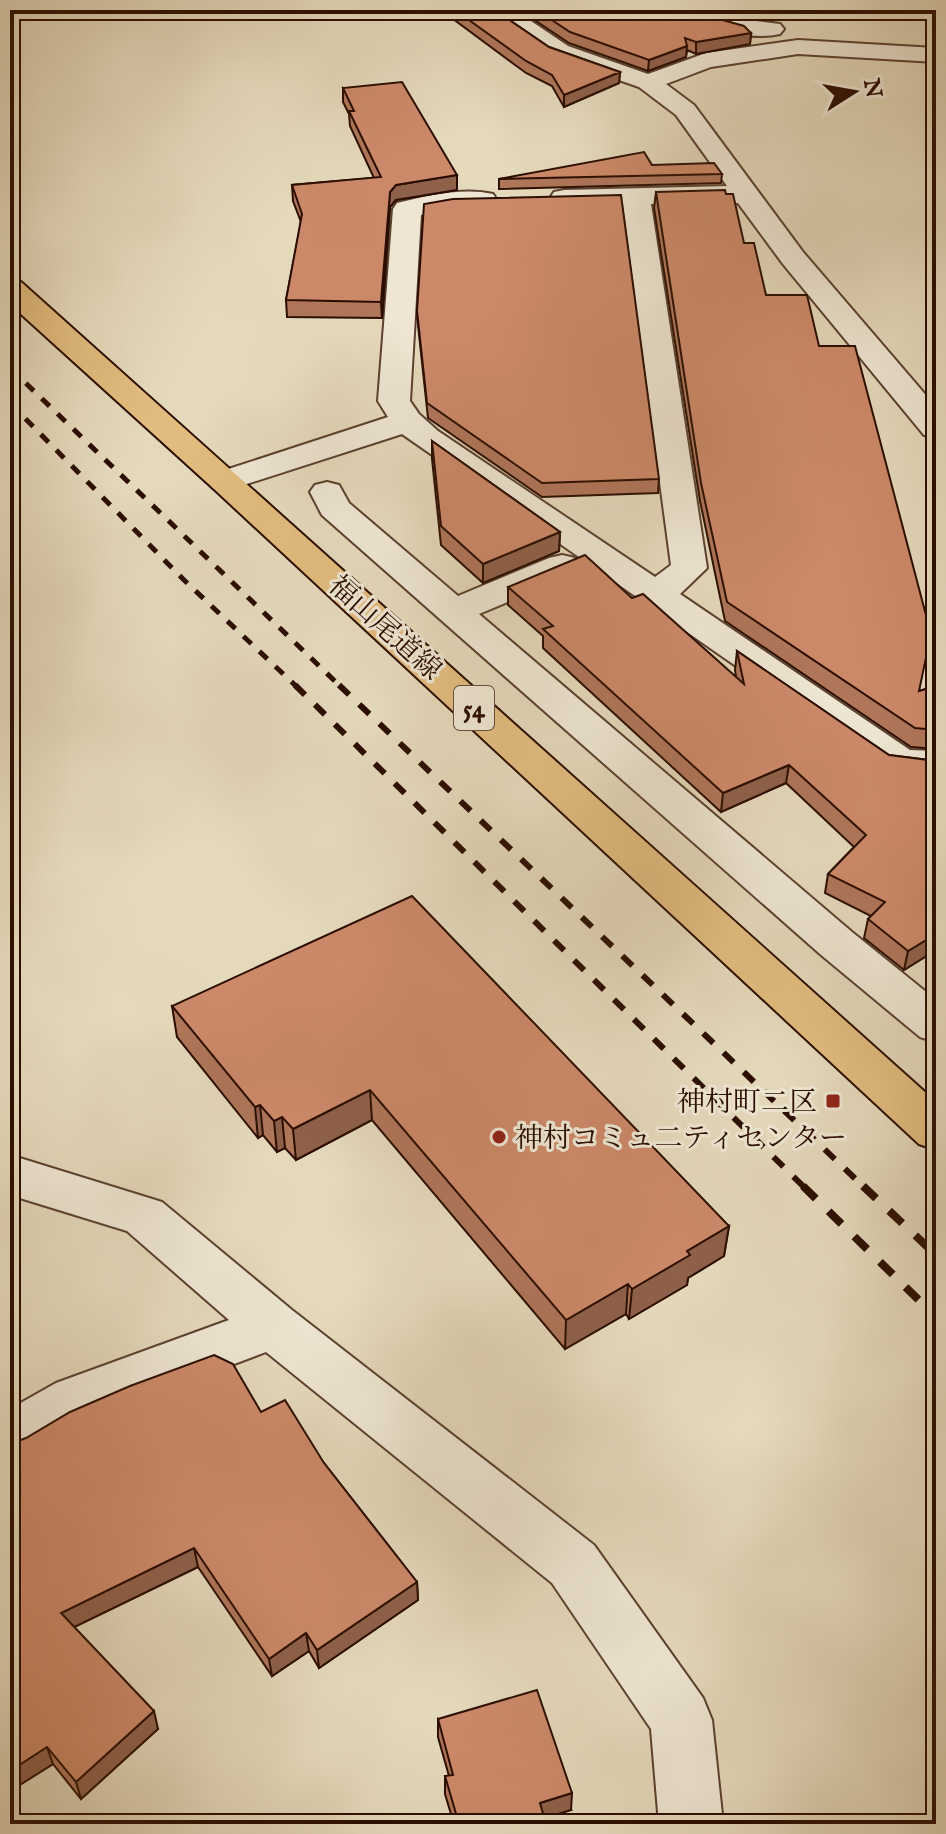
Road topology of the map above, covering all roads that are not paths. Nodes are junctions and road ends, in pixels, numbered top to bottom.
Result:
1 (513, 10) edge
2 (703, 10) edge
3 (936, 52) edge
4 (648, 82) junction
5 (749, 194) junction
6 (636, 197) junction
7 (10, 288) edge
8 (407, 421) junction
9 (936, 428) edge
10 (225, 481) junction
11 (327, 492) dead end
12 (593, 553) junction
13 (656, 595) junction
14 (454, 611) junction
15 (936, 764) edge
16 (936, 1025) edge
17 (936, 1131) edge
18 (10, 1175) edge
19 (273, 1326) junction
20 (10, 1437) edge
21 (691, 1824) edge

1 - 4 street
2 - 3 street
3 - 4 street
4 - 5 street
5 - 6 street
5 - 9 street
6 - 8 street
6 - 13 street
7 - 10 main road, 福山尾道線 / 54
8 - 10 street
8 - 12 street
10 - 17 main road, 福山尾道線 / 54
11 - 14 street
12 - 13 street
12 - 14 street
13 - 15 street
14 - 16 street
18 - 19 street
19 - 20 street
19 - 21 street

